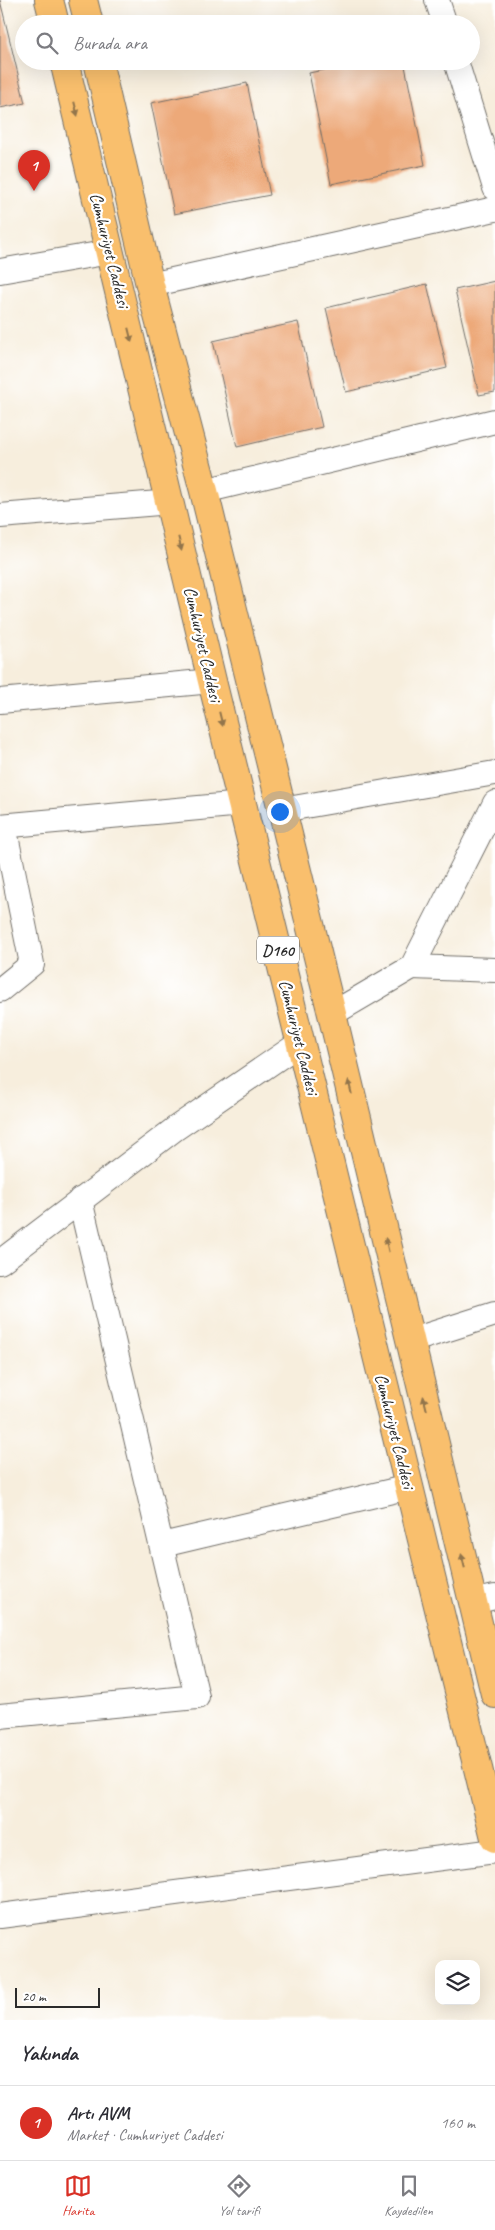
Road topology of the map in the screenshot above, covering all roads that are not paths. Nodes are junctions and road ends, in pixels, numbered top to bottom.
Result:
1 (49, 0) edge
2 (83, 0) edge
3 (437, 0) edge
4 (53, 15) edge
5 (87, 15) edge
6 (442, 15) edge
7 (66, 70) edge
8 (100, 70) edge
9 (459, 70) edge
10 (495, 188) edge
11 (495, 208) edge
12 (110, 252) junction
13 (0, 271) edge
14 (150, 285) junction
15 (495, 421) edge
16 (204, 492) junction
17 (170, 502) junction
18 (0, 516) edge
19 (212, 681) junction
20 (0, 702) edge
21 (495, 773) edge
22 (495, 803) edge
23 (243, 804) junction
24 (282, 810) junction
25 (2, 826) edge
26 (412, 967) junction
27 (495, 970) edge
28 (0, 990) edge
29 (332, 1014) junction
30 (300, 1043) junction
31 (80, 1200) junction
32 (0, 1262) edge
33 (495, 1314) edge
34 (410, 1341) junction
35 (409, 1487) junction
36 (162, 1545) junction
37 (484, 1599) edge
38 (495, 1694) edge
39 (0, 1716) edge
40 (495, 1838) edge
41 (495, 1851) edge
42 (0, 1916) edge

1 - 4 main road
2 - 5 main road
3 - 6 street
7 -> 12 main road, Cumhuriyet Caddesi / D160
8 - 14 main road, Cumhuriyet Caddesi / D160
9 - 10 street
11 - 14 street
12 - 13 street
12 -> 17 main road, Cumhuriyet Caddesi / D160
14 - 16 main road, Cumhuriyet Caddesi / D160
15 - 16 street
16 - 24 main road, Cumhuriyet Caddesi / D160
17 - 18 street
17 -> 19 main road, Cumhuriyet Caddesi / D160
19 - 20 street
19 -> 23 main road, Cumhuriyet Caddesi / D160
21 - 24 street
22 - 26 street
23 - 25 street
23 - 30 main road, Cumhuriyet Caddesi / D160
24 - 29 main road, Cumhuriyet Caddesi / D160
25 - 28 street
26 - 27 street
26 - 29 street
34 -> 29 main road, Cumhuriyet Caddesi / D160
30 - 31 street
30 - 35 main road, Cumhuriyet Caddesi / D160
31 - 32 street
31 - 36 street
33 - 34 street
37 -> 34 main road, Cumhuriyet Caddesi / D160
35 - 36 street
35 - 40 main road, Cumhuriyet Caddesi / D160
36 - 39 street
37 - 38 main road, Cumhuriyet Caddesi / D160
41 - 42 street

